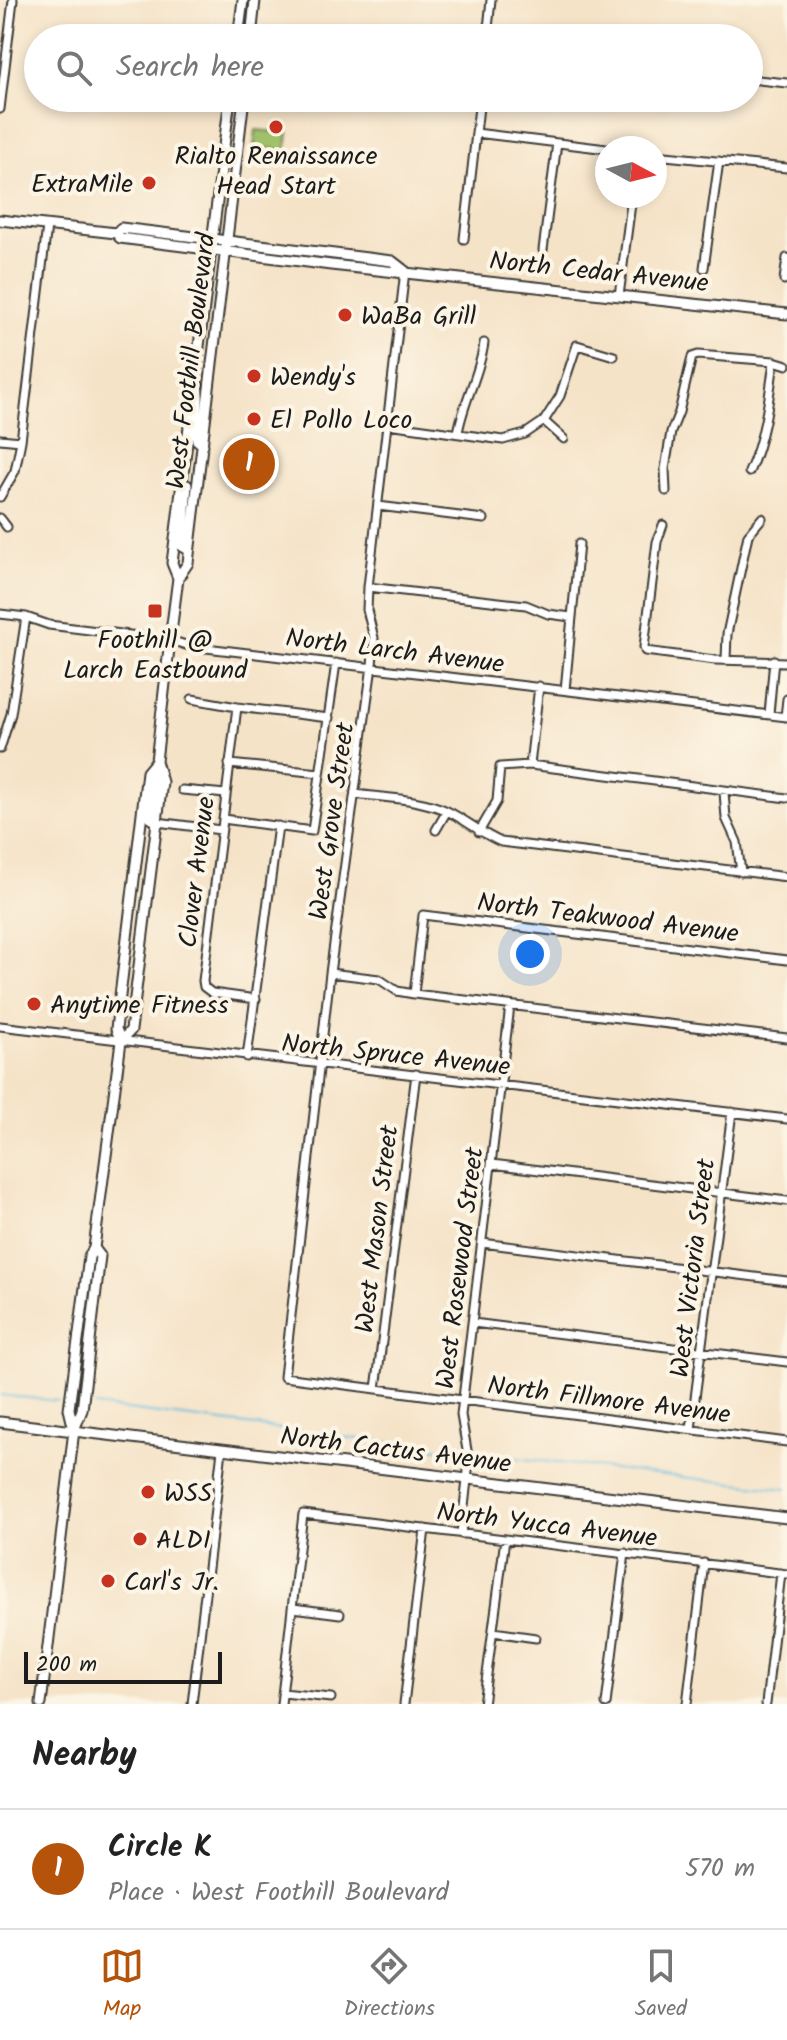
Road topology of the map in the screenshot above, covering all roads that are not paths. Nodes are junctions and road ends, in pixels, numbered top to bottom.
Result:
1 (13, 0) edge
2 (243, 0) edge
3 (255, 0) edge
4 (491, 0) edge
5 (240, 24) edge
6 (252, 24) edge
7 (488, 24) edge
8 (2, 75) edge
9 (763, 80) edge
10 (787, 83) edge
11 (0, 109) edge
12 (228, 112) edge
13 (242, 112) edge
14 (478, 112) edge
15 (476, 133) junction
16 (557, 143) junction
17 (595, 148) edge
18 (667, 156) edge
19 (719, 161) junction
20 (787, 168) edge
21 (630, 208) edge
22 (0, 220) edge
23 (47, 226) junction
24 (464, 239) dead end
25 (227, 241) junction
26 (211, 244) junction
27 (543, 250) dead end
28 (225, 252) junction
29 (787, 258) edge
30 (371, 259) junction
31 (331, 265) junction
32 (704, 268) dead end
33 (406, 271) junction
34 (784, 280) dead end
35 (619, 296) junction
36 (787, 314) edge
37 (484, 343) dead end
38 (614, 356) dead end
39 (774, 361) junction
40 (787, 365) edge
41 (195, 377) junction
42 (544, 421) junction
43 (388, 424) junction
44 (458, 433) junction
45 (0, 439) edge
46 (564, 439) dead end
47 (21, 441) junction
48 (203, 445) junction
49 (749, 472) dead end
50 (183, 474) junction
51 (666, 491) dead end
52 (0, 497) edge
53 (378, 506) junction
54 (0, 518) edge
55 (762, 518) dead end
56 (484, 519) dead end
57 (663, 525) dead end
58 (7, 527) dead end
59 (579, 544) dead end
60 (189, 550) junction
61 (178, 578) junction
62 (368, 587) junction
63 (0, 614) edge
64 (26, 617) junction
65 (571, 617) junction
66 (170, 640) junction
67 (726, 660) junction
68 (774, 660) junction
69 (787, 662) edge
70 (336, 663) junction
71 (372, 666) junction
72 (539, 686) junction
73 (565, 690) junction
74 (192, 699) dead end
75 (787, 699) edge
76 (237, 707) junction
77 (0, 712) edge
78 (11, 714) junction
79 (769, 714) junction
80 (786, 717) edge
81 (329, 718) junction
82 (0, 749) edge
83 (156, 761) junction
84 (229, 764) junction
85 (530, 765) junction
86 (320, 773) junction
87 (182, 790) dead end
88 (724, 792) junction
89 (226, 794) junction
90 (355, 794) junction
91 (787, 798) edge
92 (447, 811) junction
93 (223, 819) junction
94 (157, 822) junction
95 (278, 826) junction
96 (221, 830) junction
97 (436, 830) dead end
98 (479, 832) junction
99 (741, 872) junction
100 (787, 877) edge
101 (787, 960) edge
102 (330, 973) junction
103 (414, 994) junction
104 (256, 999) junction
105 (510, 1006) junction
106 (0, 1026) edge
107 (787, 1038) edge
108 (121, 1041) junction
109 (247, 1057) junction
110 (320, 1066) junction
111 (416, 1074) junction
112 (501, 1085) junction
113 (732, 1112) junction
114 (787, 1119) edge
115 (492, 1164) junction
116 (721, 1193) junction
117 (787, 1201) edge
118 (482, 1243) junction
119 (711, 1272) junction
120 (787, 1281) edge
121 (473, 1323) junction
122 (702, 1352) junction
123 (787, 1362) edge
124 (284, 1377) joint
125 (376, 1389) junction
126 (463, 1401) junction
127 (0, 1422) edge
128 (691, 1429) junction
129 (74, 1430) junction
130 (787, 1442) edge
131 (222, 1450) junction
132 (468, 1480) junction
133 (787, 1518) edge
134 (425, 1529) junction
135 (461, 1534) junction
136 (505, 1539) junction
137 (625, 1553) junction
138 (704, 1563) junction
139 (784, 1573) edge
140 (293, 1608) junction
141 (340, 1614) dead end
142 (493, 1632) junction
143 (536, 1638) dead end
144 (283, 1693) junction
145 (331, 1698) dead end
146 (41, 1704) edge
147 (192, 1704) edge
148 (281, 1704) edge
149 (404, 1704) edge
150 (483, 1704) edge
151 (606, 1704) edge
152 (687, 1704) edge
153 (766, 1704) edge

1 - 8 street
2 - 5 main road
3 - 6 main road
4 - 7 street
8 - 11 street
9 - 10 street
12 - 26 main road, West Foothill Boulevard
13 - 25 main road, West Foothill Boulevard
14 - 15 street
15 - 16 street
15 - 24 street
16 - 17 street
16 - 27 street
18 - 19 street
19 - 20 street
19 - 32 street
21 - 35 street
22 - 23 main road, North Cedar Avenue
23 - 26 main road, North Cedar Avenue
23 - 47 street
25 - 26 main road, North Cedar Avenue
25 - 28 main road, West Foothill Boulevard
25 - 30 main road, North Cedar Avenue
26 - 28 main road, North Cedar Avenue
26 - 41 main road, West Foothill Boulevard
28 - 31 main road, North Cedar Avenue
28 - 48 main road, West Foothill Boulevard
29 - 34 street
30 - 31 main road
30 - 33 main road, North Cedar Avenue
31 - 33 main road, North Cedar Avenue
33 - 35 main road, North Cedar Avenue
33 - 43 street, West Grove Street
35 - 36 main road, North Cedar Avenue
37 - 44 street
38 - 42 street
39 - 40 street
39 - 49 street
39 - 51 street
41 - 48 main road
41 - 50 main road, West Foothill Boulevard
42 - 44 street
42 - 46 street
43 - 44 street
43 - 53 street, West Grove Street
45 - 47 street
47 - 52 street
48 - 60 main road, West Foothill Boulevard
50 - 60 main road
50 - 61 main road, West Foothill Boulevard
53 - 56 street
53 - 62 street, West Grove Street
54 - 58 street
55 - 67 street
57 - 67 street
59 - 65 street
60 - 61 main road, West Foothill Boulevard
61 - 66 main road, West Foothill Boulevard
62 - 65 street
62 - 71 street, West Grove Street
63 - 64 street, North Larch Avenue
64 - 66 street, North Larch Avenue
64 - 78 street
65 - 73 street
66 - 70 street, North Larch Avenue
66 - 83 main road, West Foothill Boulevard
67 - 68 street
68 - 69 street
68 - 79 street
70 - 71 street, North Larch Avenue
70 - 81 street
71 - 72 street, North Larch Avenue
71 - 90 street, West Grove Street
72 - 73 street, North Larch Avenue
72 - 85 street
73 - 79 street, North Larch Avenue
74 - 76 street
75 - 80 street
76 - 81 street
76 - 84 street, Clover Avenue
77 - 78 street
78 - 82 street
79 - 80 street, North Larch Avenue
81 - 86 street
83 - 94 main road, West Foothill Boulevard
83 - 108 main road, West Foothill Boulevard
84 - 86 street
84 - 89 street, Clover Avenue
85 - 88 street
85 - 98 street
86 - 95 street
87 - 89 street
88 - 91 street
88 - 99 street
89 - 93 street, Clover Avenue
90 - 92 street
90 - 102 street, West Grove Street
92 - 97 street
92 - 98 street
93 - 95 street
93 - 96 street, Clover Avenue
94 - 96 street
94 - 108 main road, West Foothill Boulevard
95 - 104 street
96 - 104 street, Clover Avenue
98 - 99 street
99 - 100 street
101 - 103 street, North Teakwood Avenue
102 - 103 street
102 - 110 street, West Grove Street
103 - 105 street
104 - 109 street
105 - 107 street
105 - 112 street, West Rosewood Street
106 - 108 street, North Spruce Avenue
108 - 109 street, North Spruce Avenue
108 - 129 main road, West Foothill Boulevard
109 - 110 street, North Spruce Avenue
110 - 111 street, North Spruce Avenue
110 - 124 street, West Grove Street
111 - 112 street, North Spruce Avenue
111 - 125 street, West Mason Street
112 - 113 street, North Spruce Avenue
112 - 115 street, West Rosewood Street
113 - 114 street, North Spruce Avenue
113 - 116 street, West Victoria Street
115 - 116 street
115 - 118 street, West Rosewood Street
116 - 117 street
116 - 119 street, West Victoria Street
118 - 119 street
118 - 121 street, West Rosewood Street
119 - 120 street
119 - 122 street, West Victoria Street
121 - 122 street
121 - 126 street, West Rosewood Street
122 - 123 street
122 - 128 street, West Victoria Street
124 - 125 street, North Fillmore Avenue
125 - 126 street, North Fillmore Avenue
126 - 128 street, North Fillmore Avenue
126 - 132 street, West Rosewood Street
127 - 129 main road, North Cactus Avenue
128 - 130 street, North Fillmore Avenue
129 - 131 main road, North Cactus Avenue
129 - 146 main road, West Foothill Boulevard
131 - 132 main road, North Cactus Avenue
131 - 147 street
132 - 133 main road, North Cactus Avenue
132 - 135 street, West Rosewood Street
134 - 135 street, North Yucca Avenue
134 - 140 street, North Yucca Avenue
134 - 149 street
135 - 136 street, North Yucca Avenue
136 - 137 street, North Yucca Avenue
136 - 142 street
137 - 138 street, North Yucca Avenue
137 - 151 street
138 - 139 street, North Yucca Avenue
138 - 152 street
139 - 153 street
140 - 141 street
140 - 144 street
142 - 143 street
142 - 150 street
144 - 145 street
144 - 148 street

